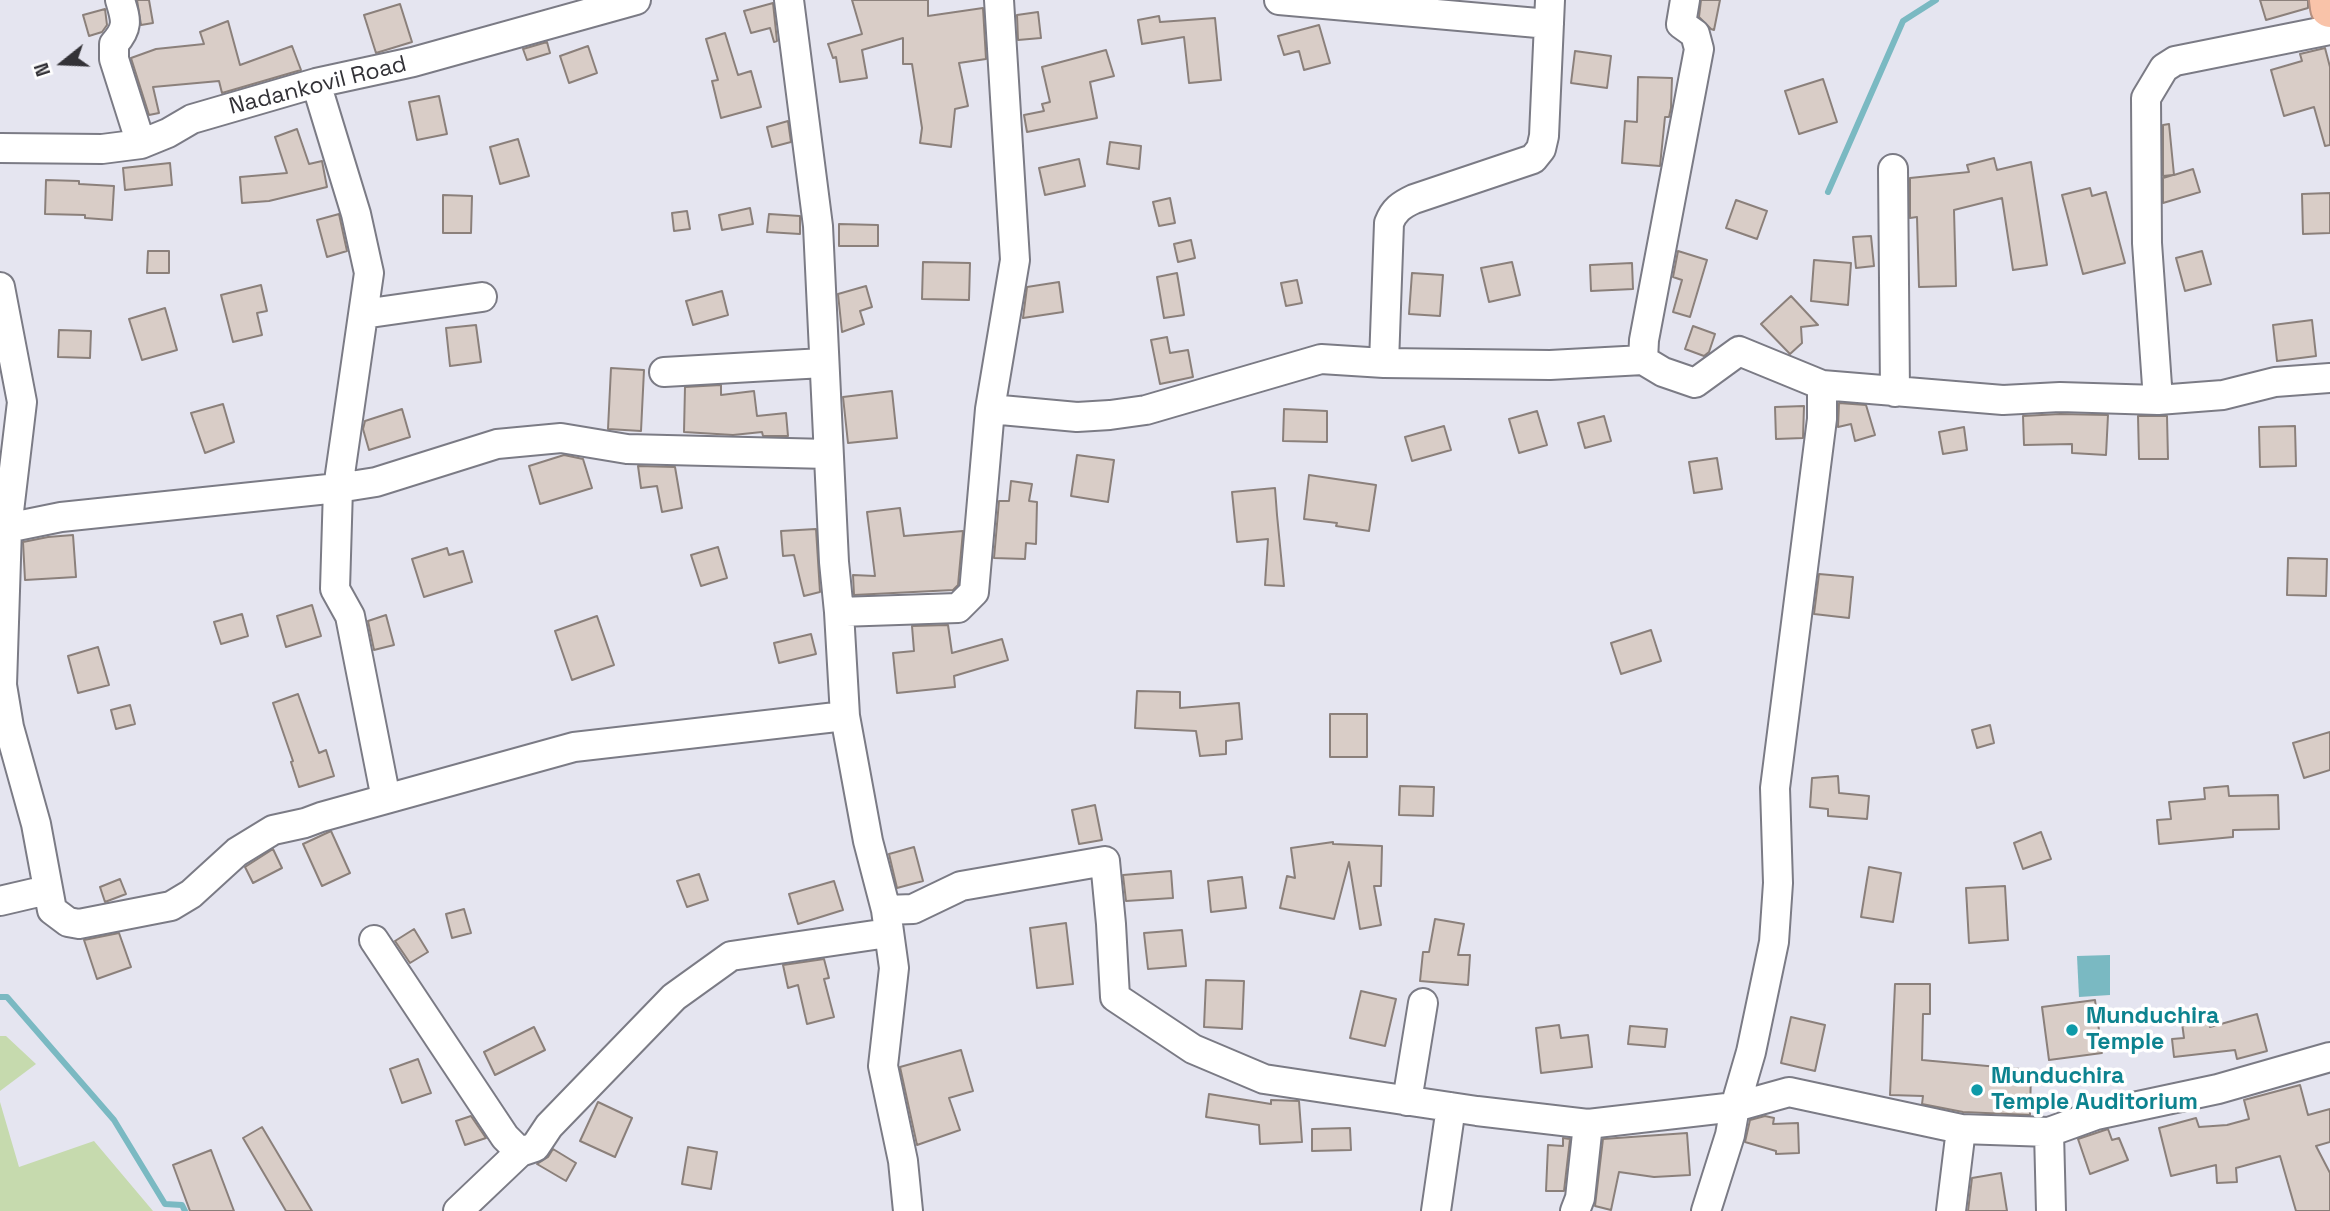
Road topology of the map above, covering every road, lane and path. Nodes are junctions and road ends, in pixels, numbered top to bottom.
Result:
1 (120, 0) edge
2 (636, 0) edge
3 (789, 0) edge
4 (999, 0) edge
5 (1279, 0) edge
6 (1685, 0) edge
7 (2329, 0) edge
8 (582, 7) edge
9 (2330, 8) edge
10 (1550, 12) edge
11 (2330, 30) edge
12 (316, 83) junction
13 (141, 144) junction
14 (0, 148) edge
15 (1894, 169) dead end
16 (0, 287) edge
17 (482, 297) dead end
18 (363, 314) junction
19 (1643, 360) junction
20 (823, 363) junction
21 (1384, 363) junction
22 (663, 372) dead end
23 (2330, 378) edge
24 (1822, 385) junction
25 (1895, 392) junction
26 (2158, 400) junction
27 (989, 409) junction
28 (828, 454) junction
29 (338, 488) junction
30 (7, 528) junction
31 (839, 611) junction
32 (1, 658) edge
33 (845, 716) junction
34 (386, 799) junction
35 (47, 890) junction
36 (0, 901) edge
37 (887, 922) junction
38 (374, 940) dead end
39 (1423, 1003) dead end
40 (2330, 1057) edge
41 (1407, 1101) junction
42 (1451, 1107) junction
43 (1735, 1107) junction
44 (1588, 1124) junction
45 (1961, 1129) junction
46 (2049, 1132) junction
47 (520, 1152) junction
48 (458, 1211) edge
49 (908, 1211) edge
50 (1436, 1211) edge
51 (1575, 1211) edge
52 (1706, 1211) edge
53 (1951, 1211) edge
54 (2051, 1211) edge

1 - 13 street
2 - 8 street, Nadankovil Road
3 - 20 street
4 - 27 street
5 - 10 street
6 - 19 street
7 - 9 highway
8 - 12 street, Nadankovil Road
10 - 21 street
11 - 26 street
12 - 13 street, Nadankovil Road
12 - 18 street
13 - 14 street, Nadankovil Road
15 - 25 street
16 - 30 street
17 - 18 street
18 - 29 street
19 - 21 street
19 - 24 street
20 - 22 street
20 - 28 street
21 - 27 street
23 - 26 street
24 - 25 street
24 - 43 street
25 - 26 street
27 - 31 street
28 - 29 street
28 - 31 street
29 - 30 street
29 - 34 street
30 - 32 street
31 - 33 street
32 - 35 street
33 - 34 street
33 - 37 street
34 - 35 street
35 - 36 street
37 - 41 street
37 - 47 street
37 - 49 street
38 - 47 street
39 - 41 street
40 - 46 street
41 - 42 street
42 - 44 street
42 - 50 street
43 - 44 street
43 - 45 street
43 - 52 street
44 - 51 street
45 - 46 street
45 - 53 street
46 - 54 street
47 - 48 street

